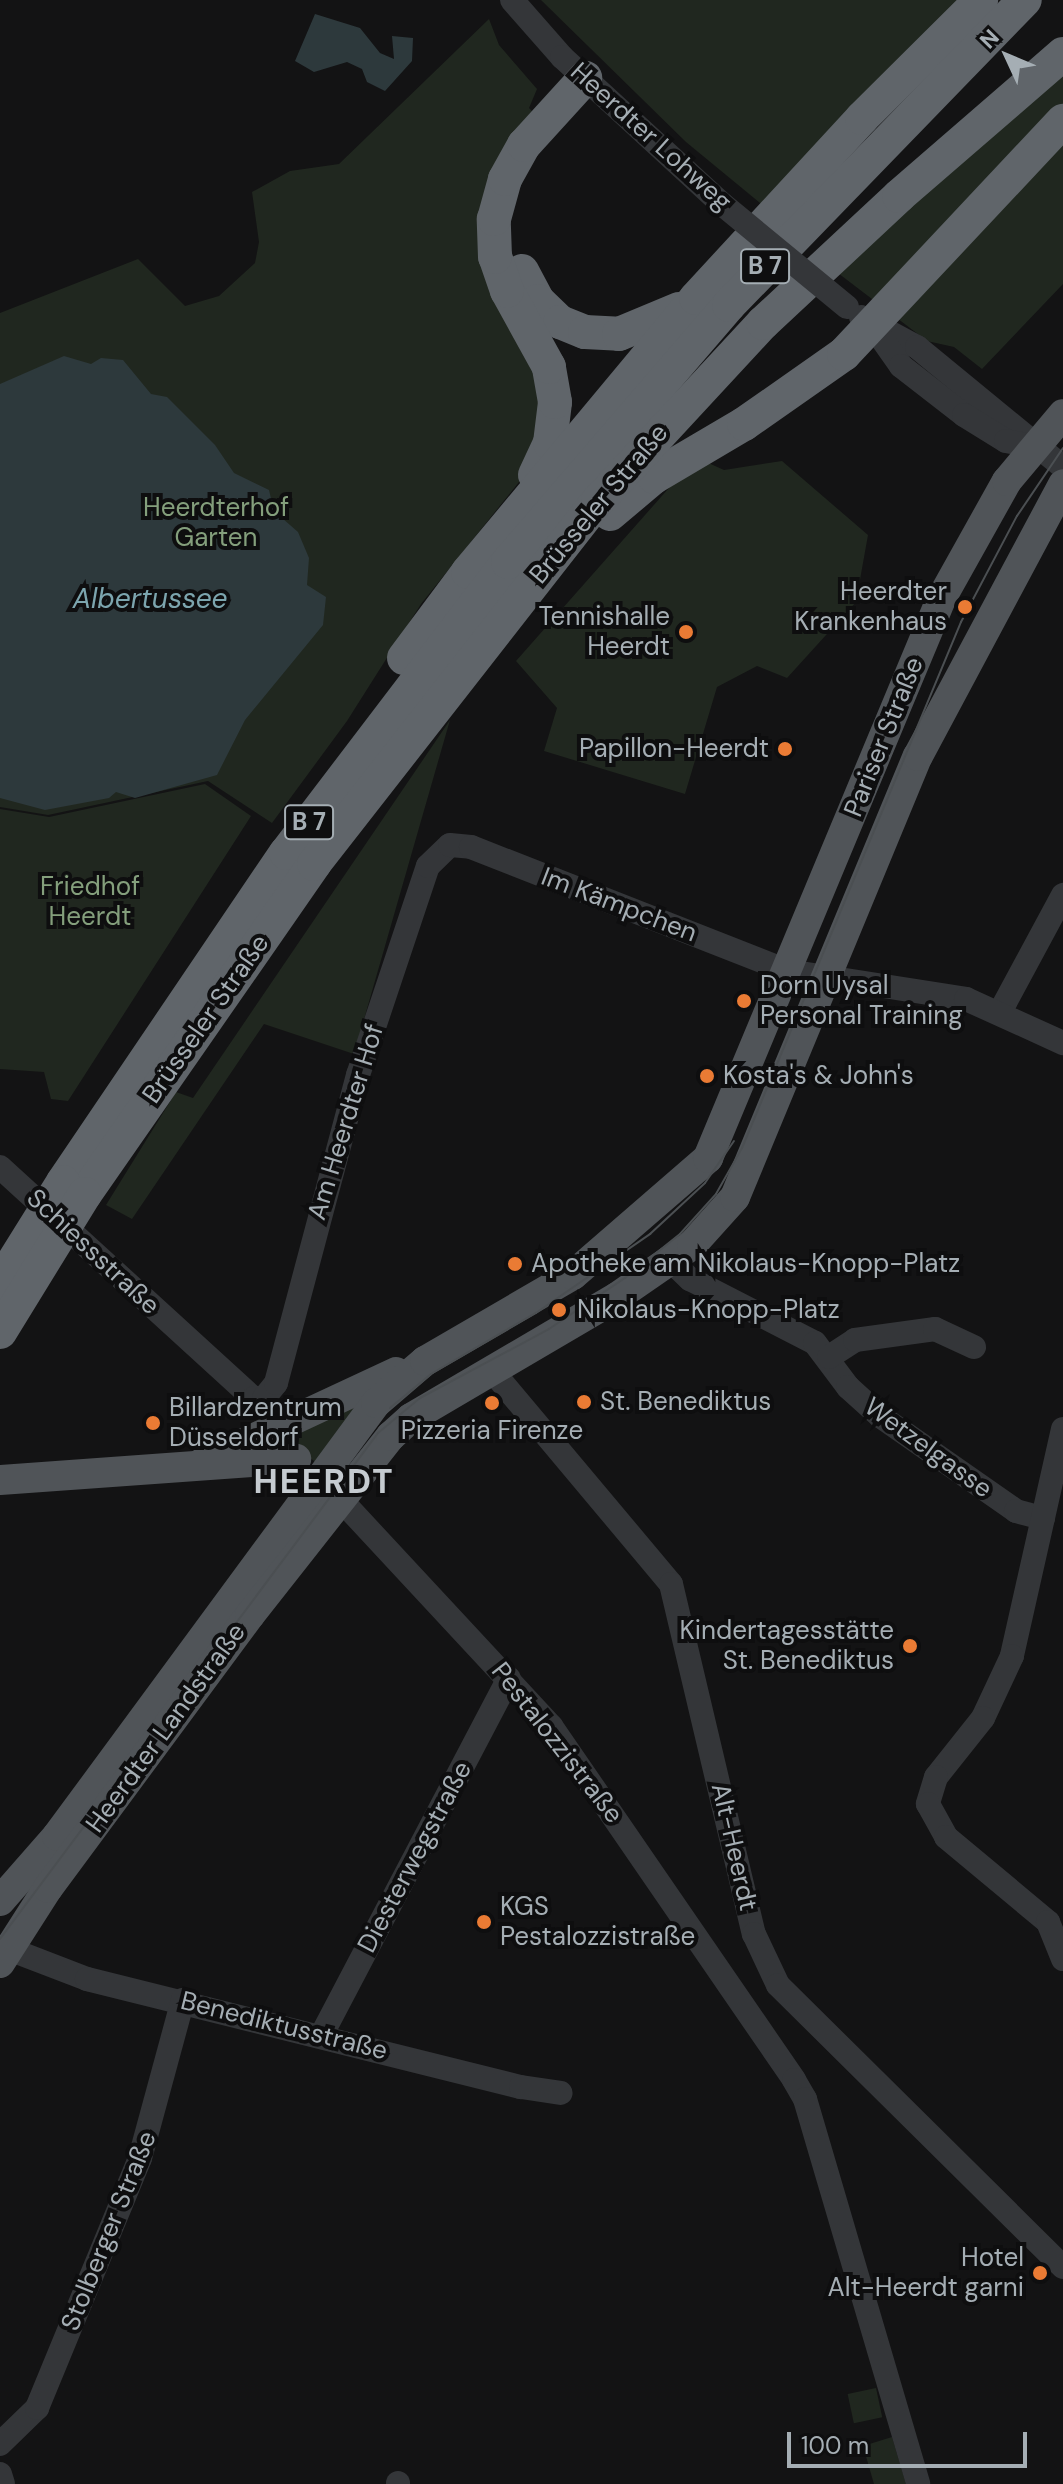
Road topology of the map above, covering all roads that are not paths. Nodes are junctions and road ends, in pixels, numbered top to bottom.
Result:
1 (512, 0) edge
2 (981, 0) edge
3 (1025, 0) edge
4 (1041, 0) edge
5 (1056, 61) edge
6 (963, 64) junction
7 (592, 85) junction
8 (1063, 121) edge
9 (696, 298) junction
10 (860, 317) junction
11 (1063, 414) edge
12 (1032, 446) junction
13 (1063, 467) edge
14 (1063, 484) edge
15 (505, 527) junction
16 (514, 605) junction
17 (450, 845) joint
18 (286, 853) junction
19 (1063, 895) edge
20 (816, 904) junction
21 (788, 971) junction
22 (829, 976) junction
23 (1000, 1012) junction
24 (1063, 1043) edge
25 (0, 1167) edge
26 (74, 1188) junction
27 (670, 1260) junction
28 (0, 1283) edge
29 (0, 1332) edge
30 (974, 1347) dead end
31 (829, 1357) junction
32 (425, 1361) junction
33 (494, 1373) junction
34 (411, 1418) junction
35 (285, 1429) junction
36 (1063, 1429) edge
37 (359, 1473) junction
38 (0, 1480) edge
39 (341, 1500) junction
40 (1043, 1518) junction
41 (509, 1678) junction
42 (0, 1901) edge
43 (3, 1952) edge
44 (1063, 1959) edge
45 (778, 1985) junction
46 (183, 2000) junction
47 (746, 2008) junction
48 (321, 2036) junction
49 (561, 2093) dead end
50 (1063, 2267) edge
51 (0, 2444) edge
52 (0, 2474) edge
53 (3, 2484) edge
54 (918, 2484) edge

1 - 7 street, Heerdter Lohweg
2 - 9 highway
3 - 6 highway, Brüsseler Straße / B 7
4 - 6 highway, Brüsseler Straße
5 - 16 highway, Brüsseler Straße / B 7
6 - 18 highway, Brüsseler Straße / B 7
7 - 9 highway
7 - 10 street, Heerdter Lohweg, bridge
7 - 15 highway
8 - 10 highway
9 - 15 highway
10 - 12 street, Heerdter Lohweg
10 - 16 highway
11 - 12 main road, Pariser Straße
12 - 13 street, Heerdter Lohweg
12 - 20 main road, Pariser Straße
14 - 22 main road, Pariser Straße
15 - 18 highway
16 - 26 highway, Brüsseler Straße / B 7
17 - 21 street, Im Kämpchen
17 - 35 street, Am Heerdter Hof
18 - 26 highway, Brüsseler Straße / B 7
19 - 23 street
20 - 21 main road, Pariser Straße
20 - 22 street, Pariser Straße
21 - 22 street
21 - 32 main road
22 - 23 street
22 - 27 main road
23 - 24 street
25 - 35 street, Schiessstraße
26 - 28 highway, B 7, bridge
26 - 29 highway, B 7, bridge
27 - 31 street, Wetzelgasse
27 - 33 main road
30 - 31 street
31 - 40 street, Wetzelgasse
32 - 34 main road
32 - 35 main road
32 - 35 main road
33 - 34 main road
33 - 45 street, Alt-Heerdt
34 - 37 main road
35 - 37 main road
35 - 38 main road
35 - 39 main road
35 - 42 main road, Heerdter Landstraße
36 - 40 street
37 - 39 main road
39 - 41 street, Pestalozzistraße
39 - 43 main road, Heerdter Landstraße
40 - 44 street
41 - 47 street, Pestalozzistraße
41 - 48 street, Diesterwegstraße
43 - 46 street, Benediktusstraße
45 - 47 street
45 - 50 street, Alt-Heerdt
46 - 48 street, Benediktusstraße
46 - 51 street, Stolberger Straße
47 - 54 street, Pestalozzistraße
48 - 49 street, Benediktusstraße
52 - 53 street

